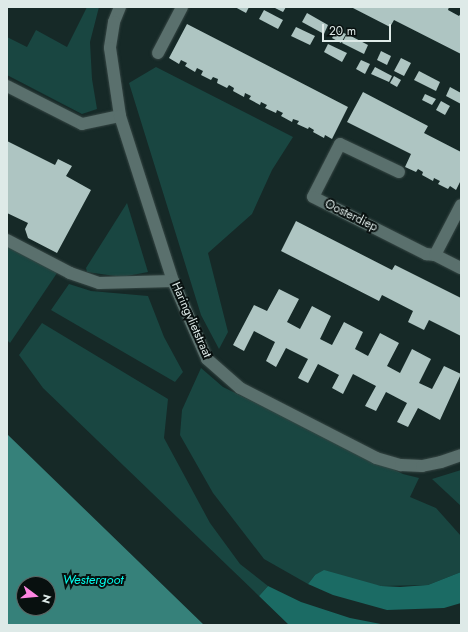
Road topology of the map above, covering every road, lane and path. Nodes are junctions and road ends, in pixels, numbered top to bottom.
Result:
1 (120, 7) edge
2 (182, 7) edge
3 (158, 53) dead end
4 (7, 86) edge
5 (120, 116) junction
6 (399, 172) dead end
7 (461, 205) edge
8 (7, 240) edge
9 (435, 255) junction
10 (461, 268) edge
11 (173, 281) junction
12 (461, 455) edge

1 - 5 street, Haringvlietstraat
2 - 3 street
4 - 5 street
5 - 11 street, Haringvlietstraat
6 - 9 street, Oosterdiep
7 - 9 street
8 - 11 street
9 - 10 street, Oosterdiep
11 - 12 street, Haringvlietstraat

